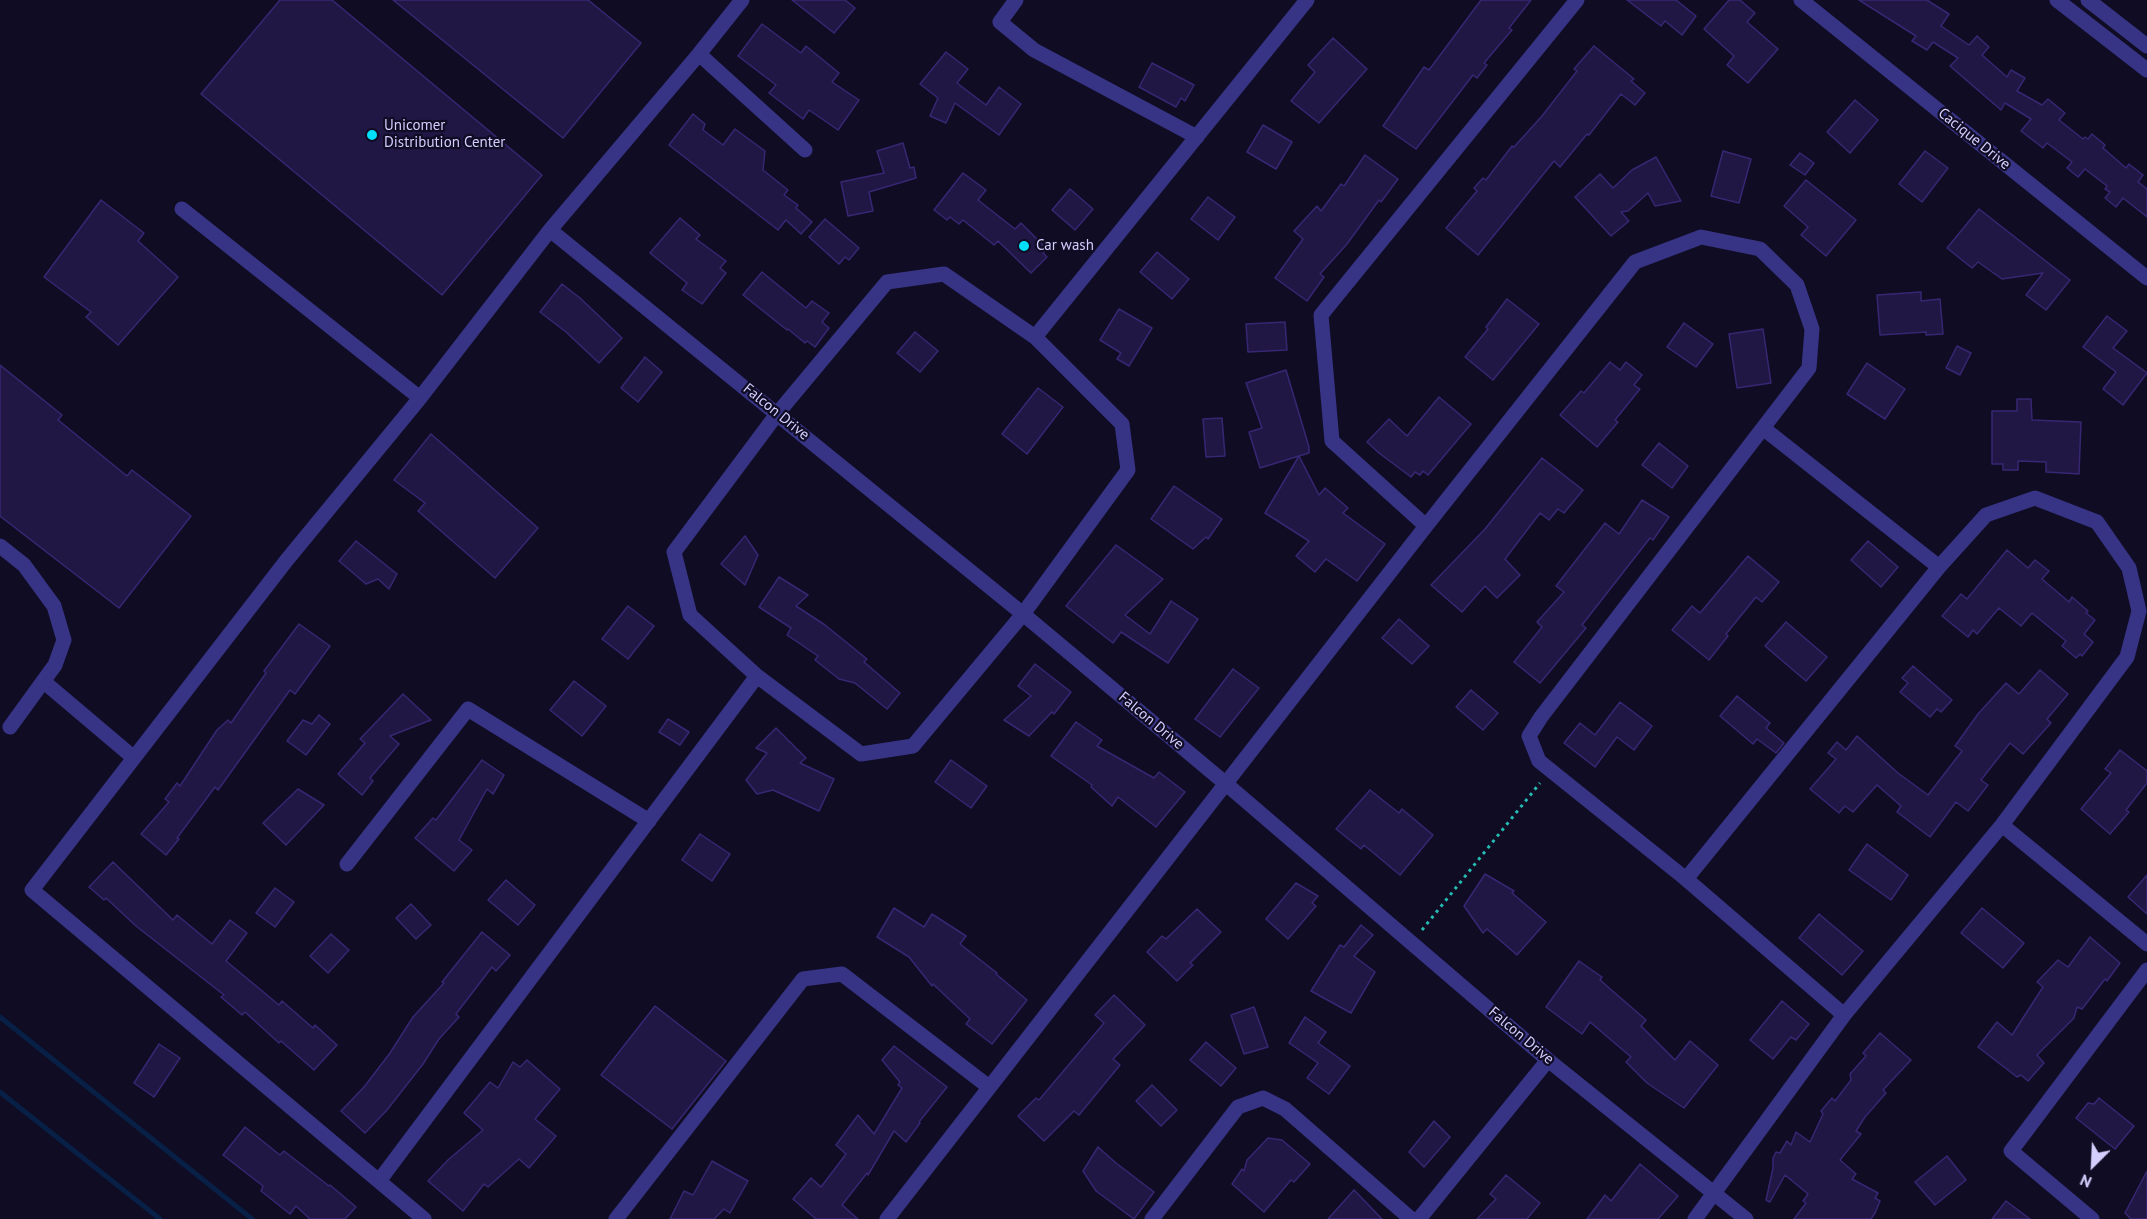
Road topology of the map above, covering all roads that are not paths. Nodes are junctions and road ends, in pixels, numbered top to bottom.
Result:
1 (742, 0) edge
2 (1016, 0) edge
3 (1307, 0) edge
4 (1577, 0) edge
5 (1801, 0) edge
6 (2057, 0) edge
7 (2088, 0) edge
8 (2147, 46) edge
9 (699, 54) junction
10 (2147, 70) edge
11 (1197, 136) junction
12 (805, 150) dead end
13 (182, 209) dead end
14 (550, 230) junction
15 (2147, 278) edge
16 (1035, 337) junction
17 (420, 398) junction
18 (777, 414) junction
19 (1763, 428) junction
20 (1426, 526) junction
21 (0, 546) edge
22 (1939, 567) junction
23 (1023, 614) junction
24 (758, 676) junction
25 (43, 681) junction
26 (10, 727) dead end
27 (134, 758) junction
28 (1225, 783) junction
29 (649, 821) junction
30 (2002, 825) junction
31 (347, 864) dead end
32 (1686, 879) junction
33 (2147, 944) edge
34 (2147, 970) edge
35 (1844, 1015) junction
36 (1548, 1060) junction
37 (989, 1087) junction
38 (379, 1181) junction
39 (1715, 1194) junction
40 (424, 1219) edge
41 (616, 1219) edge
42 (887, 1219) edge
43 (1152, 1219) edge
44 (1411, 1219) edge
45 (1419, 1219) edge
46 (1695, 1219) edge
47 (1746, 1219) edge
48 (2092, 1219) edge

1 - 9 street
2 - 11 street
3 - 11 street
4 - 20 street
5 - 15 street, Cacique Drive
6 - 10 street
7 - 8 street
9 - 12 street
9 - 14 street
11 - 16 street
13 - 17 street
14 - 17 street
14 - 18 street, Falcon Drive
16 - 18 street
16 - 23 street
17 - 27 street
18 - 23 street, Falcon Drive
18 - 24 street
19 - 20 street
19 - 22 street
19 - 32 street
20 - 28 street
21 - 25 street
22 - 30 street
22 - 32 street
23 - 24 street
23 - 28 street, Falcon Drive
24 - 29 street
25 - 26 street
25 - 27 street
27 - 38 street
28 - 36 street, Falcon Drive
28 - 37 street
29 - 31 street
29 - 38 street
30 - 33 street
30 - 35 street
32 - 35 street
34 - 48 street
35 - 39 street
36 - 39 street, Falcon Drive
36 - 45 street
37 - 41 street
37 - 42 street
38 - 40 street
39 - 46 street
39 - 47 street, Falcon Drive
43 - 44 street

